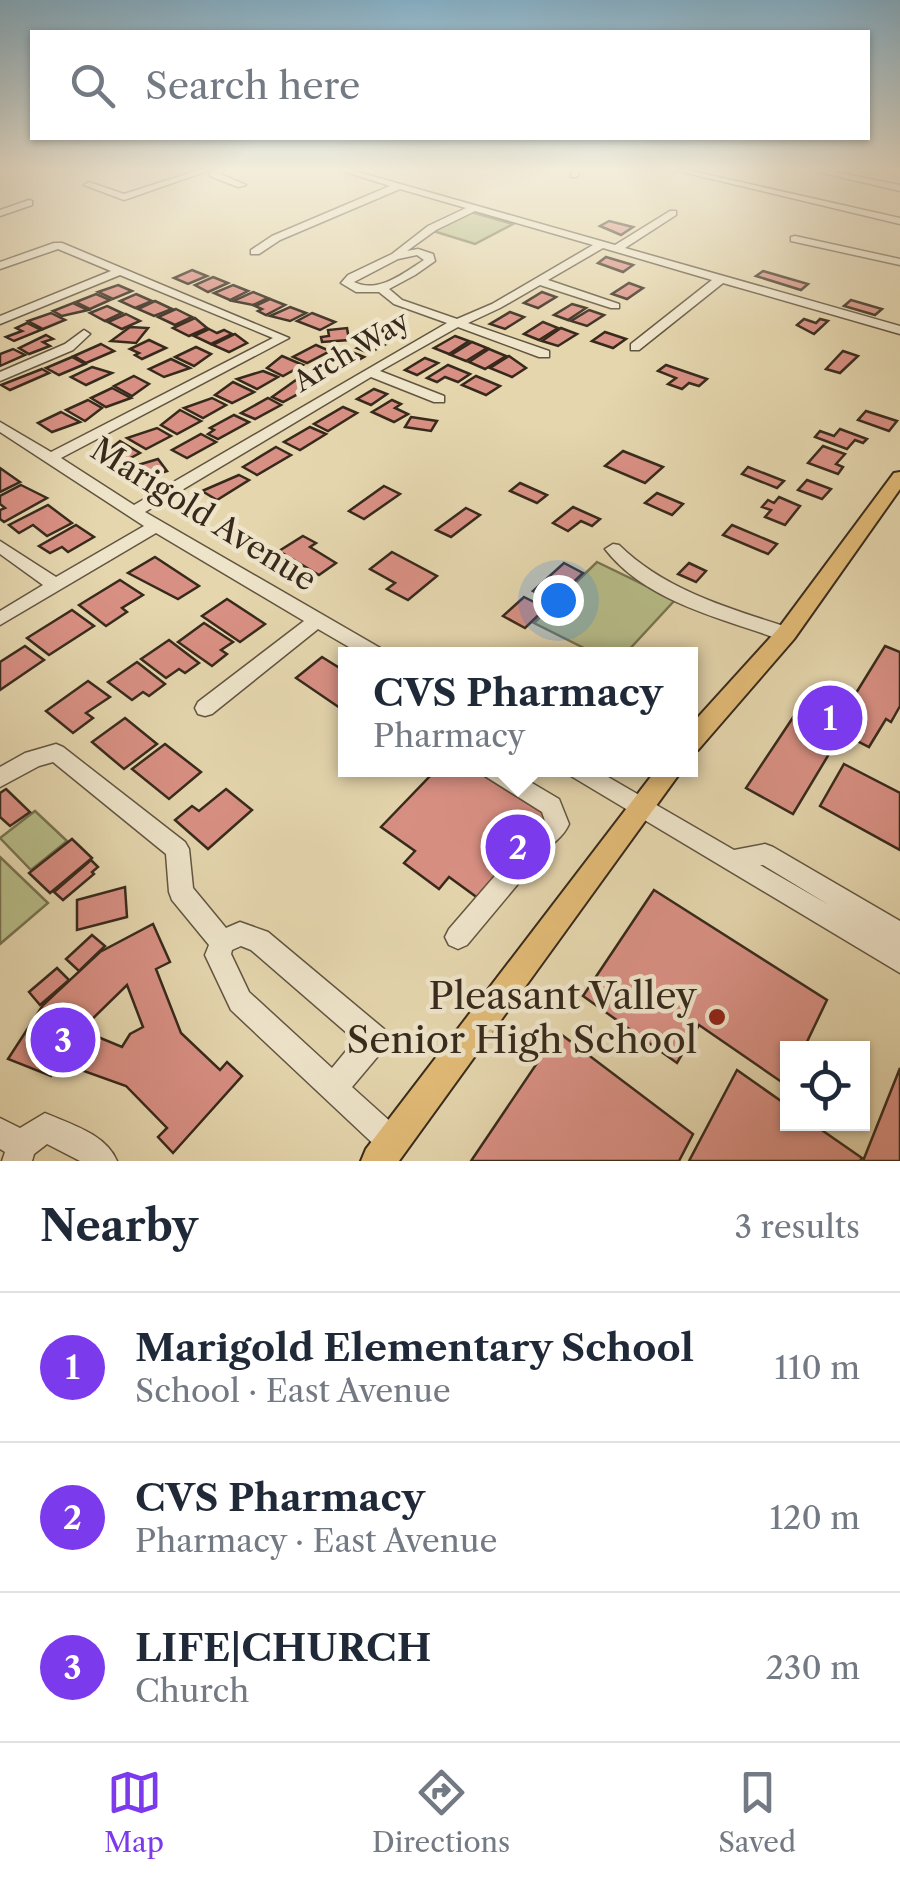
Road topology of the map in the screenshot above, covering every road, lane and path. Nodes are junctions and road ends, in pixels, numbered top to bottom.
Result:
1 (309, 224) edge
2 (442, 224) edge
3 (529, 224) edge
4 (655, 224) edge
5 (424, 233) junction
6 (795, 239) dead end
7 (600, 245) junction
8 (616, 249) junction
9 (255, 252) dead end
10 (426, 254) junction
11 (394, 256) junction
12 (900, 262) edge
13 (0, 266) edge
14 (120, 271) junction
15 (720, 278) junction
16 (538, 282) junction
17 (380, 288) junction
18 (615, 306) dead end
19 (0, 320) edge
20 (457, 323) junction
21 (900, 330) edge
22 (84, 334) dead end
23 (635, 347) dead end
24 (544, 354) dead end
25 (370, 372) junction
26 (0, 376) edge
27 (438, 399) dead end
28 (0, 426) edge
29 (52, 457) junction
30 (900, 477) edge
31 (134, 512) junction
32 (156, 526) junction
33 (0, 546) edge
34 (613, 549) dead end
35 (55, 586) junction
36 (0, 619) edge
37 (316, 621) junction
38 (786, 634) junction
39 (362, 647) edge
40 (205, 708) dead end
41 (698, 734) edge
42 (504, 777) edge
43 (592, 777) edge
44 (665, 777) edge
45 (0, 778) edge
46 (644, 806) junction
47 (537, 842) tunnel mouth
48 (734, 860) junction
49 (514, 870) tunnel mouth
50 (900, 935) edge
51 (458, 936) dead end
52 (222, 942) junction
53 (900, 961) edge
54 (333, 1088) junction
55 (21, 1142) edge
56 (385, 1152) edge
57 (102, 1161) edge

1 - 9 street
2 - 5 street
3 - 7 street
4 - 8 street
5 - 10 street
5 - 11 street
6 - 12 street
7 - 8 street
7 - 16 street, Arch Way
8 - 15 street
10 - 11 street
10 - 17 street
11 - 17 street
13 - 14 street
14 - 19 street
14 - 29 street
15 - 21 street
15 - 23 street
16 - 18 street
16 - 20 street, Arch Way
17 - 20 street
20 - 24 street
20 - 25 street, Arch Way
22 - 26 street
25 - 27 street
25 - 31 street, Arch Way
28 - 29 street, Marigold Avenue
29 - 31 street, Marigold Avenue
30 - 38 main road
31 - 32 street, Marigold Avenue
32 - 35 street
32 - 37 street, Marigold Avenue
33 - 35 street
34 - 38 street
35 - 36 street
37 - 39 street, Marigold Avenue
37 - 40 street
38 - 41 main road
42 - 47 street
43 - 46 street
44 - 46 main road
45 - 52 street
46 - 48 street
46 - 56 main road
48 - 50 street
48 - 53 street
49 - 51 street
52 - 54 street
52 - 54 street
54 - 56 street
55 - 57 street

